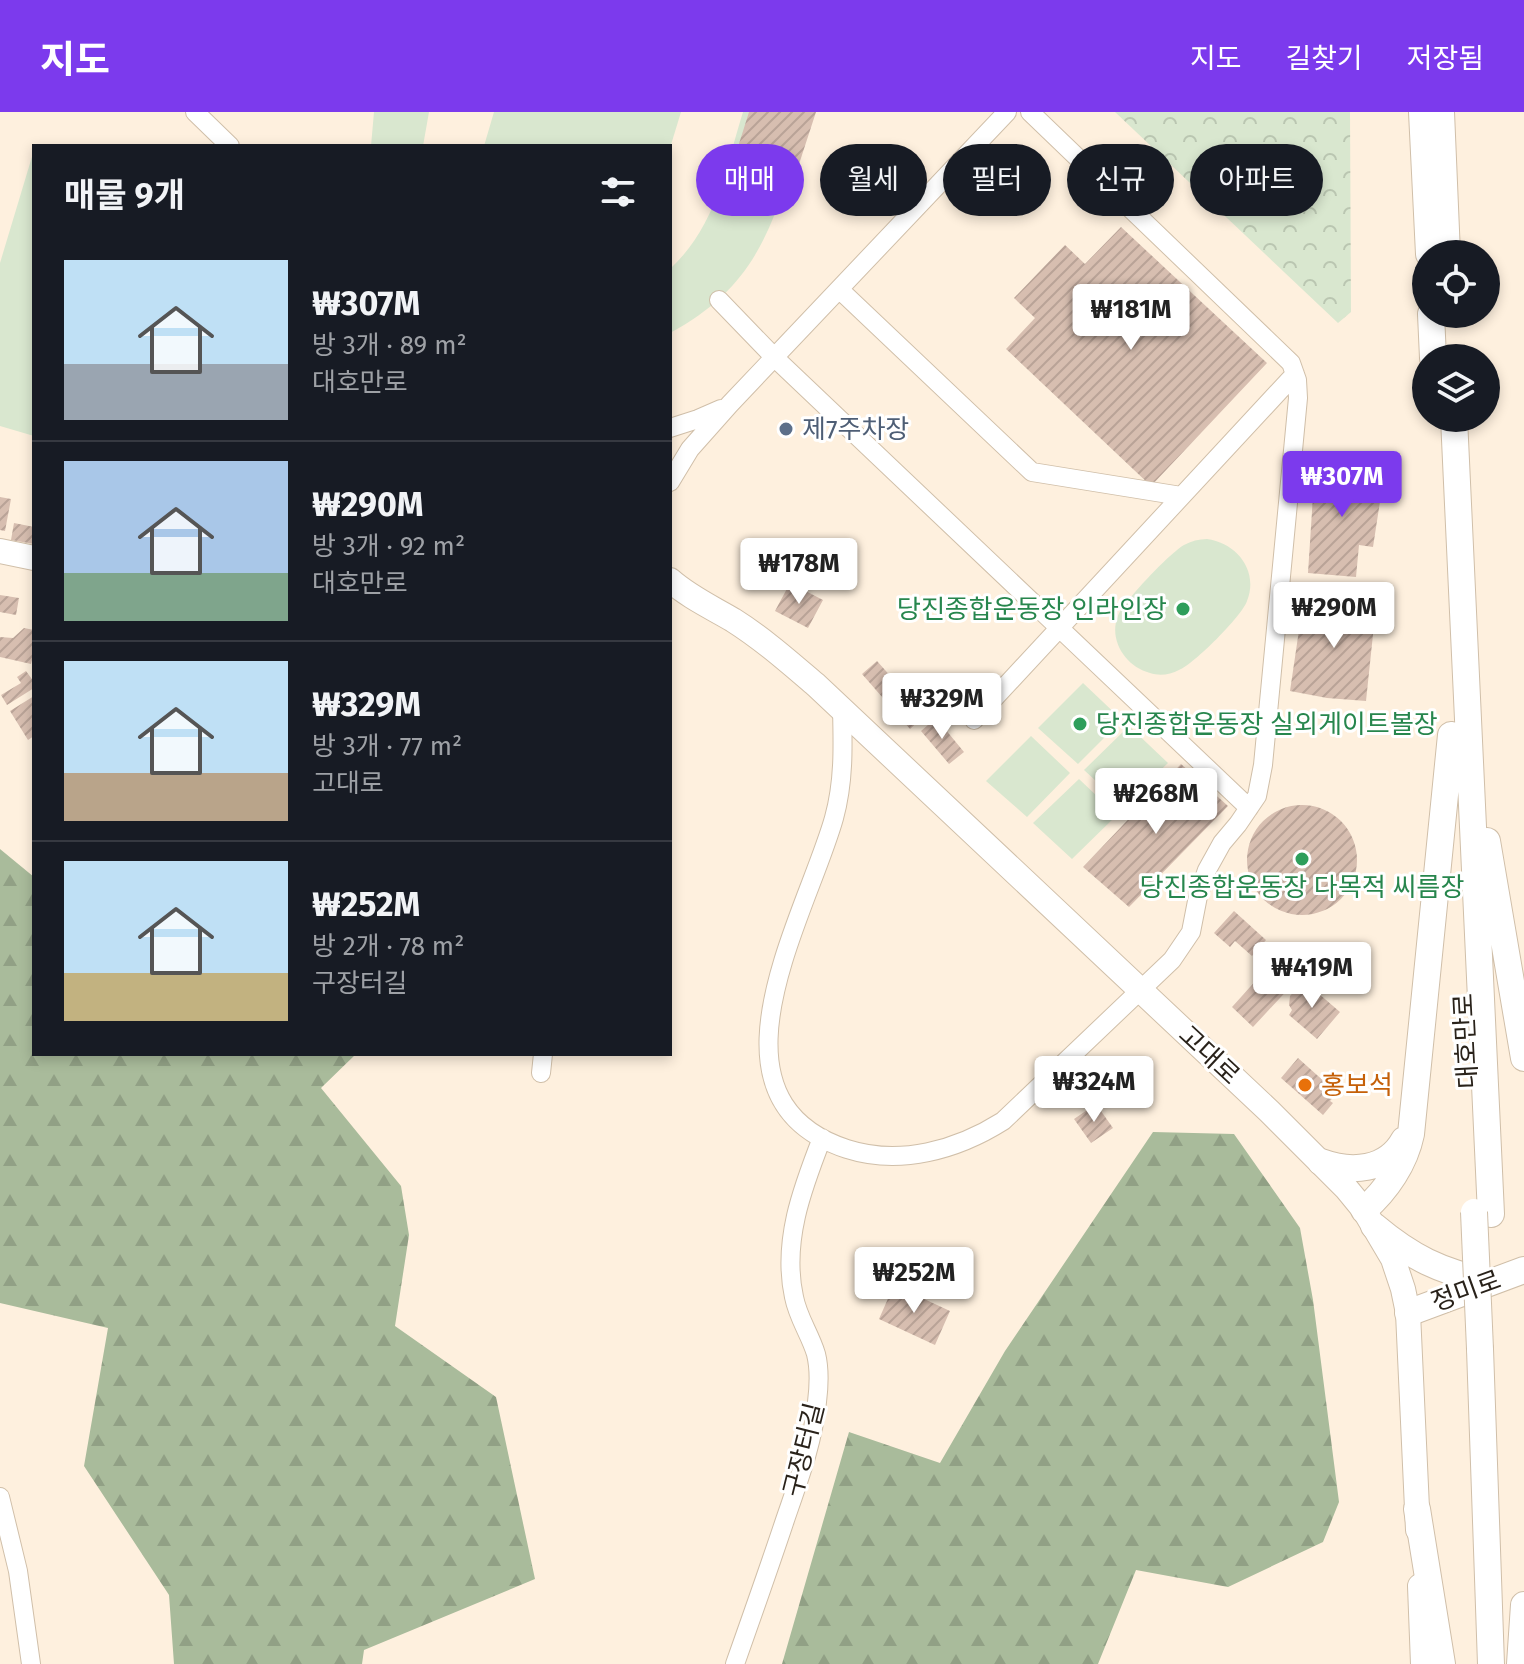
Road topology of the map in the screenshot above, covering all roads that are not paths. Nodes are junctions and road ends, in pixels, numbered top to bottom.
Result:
1 (195, 112) edge
2 (1007, 112) edge
3 (1030, 112) edge
4 (1422, 112) edge
5 (1441, 112) edge
6 (228, 144) edge
7 (1428, 240) edge
8 (1446, 240) edge
9 (840, 290) junction
10 (719, 300) dead end
11 (775, 358) junction
12 (1295, 374) junction
13 (730, 404) junction
14 (672, 427) edge
15 (1437, 432) edge
16 (1454, 432) edge
17 (672, 479) edge
18 (1181, 496) junction
19 (0, 551) edge
20 (32, 558) edge
21 (672, 582) edge
22 (672, 596) edge
23 (699, 602) junction
24 (1058, 629) junction
25 (842, 709) junction
26 (974, 720) dead end
27 (1459, 731) junction
28 (1249, 808) junction
29 (1141, 991) junction
30 (1524, 1058) edge
31 (1412, 1118) junction
32 (822, 1138) junction
33 (1321, 1162) junction
34 (1369, 1218) junction
35 (1524, 1270) edge
36 (1488, 1282) junction
37 (1408, 1313) junction
38 (1489, 1350) junction
39 (0, 1497) edge
40 (1417, 1509) junction
41 (1524, 1605) edge
42 (31, 1664) edge
43 (735, 1664) edge
44 (1423, 1664) edge
45 (1442, 1664) edge
46 (1491, 1664) edge
47 (1508, 1664) edge
48 (1520, 1664) edge

1 - 6 street
2 - 9 street
3 - 12 street
4 - 7 main road
5 - 8 main road
9 - 11 street
9 - 18 street
10 - 11 street
11 - 13 street
11 - 24 street
12 - 18 street
12 - 28 street
13 - 14 street
13 - 17 street
15 - 27 main road, 대호만로
16 - 27 main road, 대호만로
18 - 24 street
19 - 20 street
21 - 23 street
22 - 23 street
23 - 25 street, 고대로
24 - 26 street
24 - 28 street
25 - 29 street, 고대로
25 - 32 street
27 - 30 main road
27 - 31 main road
27 - 38 main road, 대호만로
28 - 29 street
29 - 32 street
29 - 33 street, 고대로
31 - 33 main road
31 - 34 main road
32 - 43 street, 구장터길
33 - 34 street, 고대로
34 - 36 main road
34 - 37 street, 고대로
35 - 36 main road, 정미로
36 - 37 main road, 정미로
37 - 40 street, 고대로
38 - 46 main road, 대호만로
38 - 47 main road, 대호만로
39 - 42 street
40 - 44 street, 고대로
40 - 45 main road
41 - 48 main road

